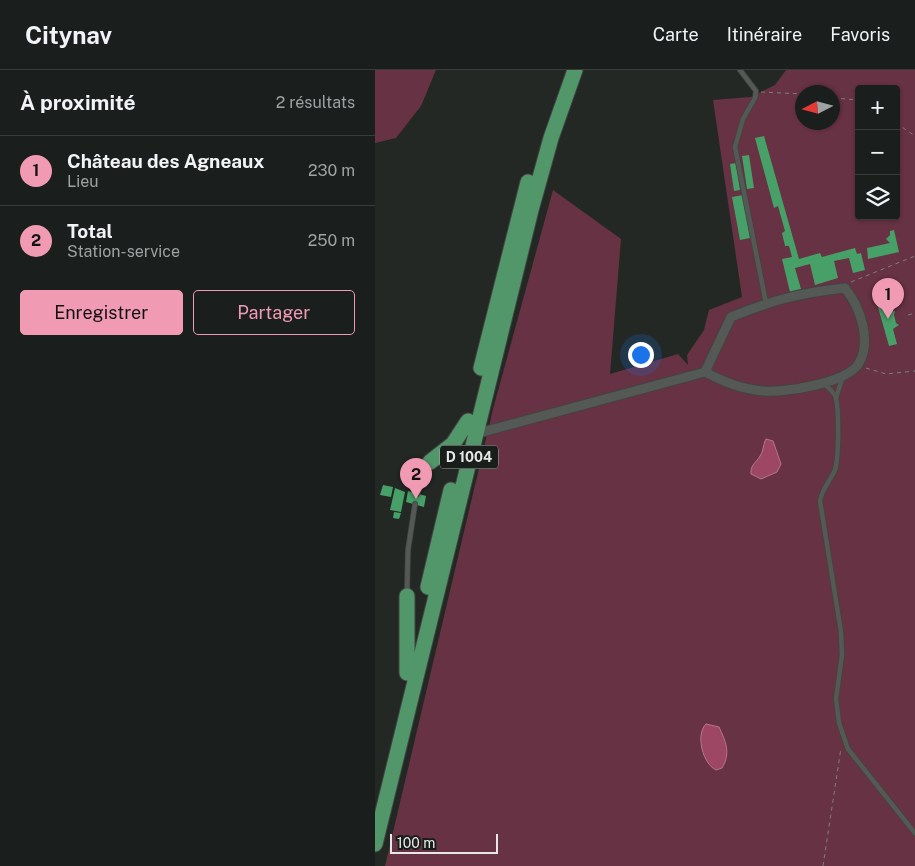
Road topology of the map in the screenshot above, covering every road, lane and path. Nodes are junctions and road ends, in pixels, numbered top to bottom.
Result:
1 (565, 70) edge
2 (575, 70) edge
3 (740, 70) edge
4 (755, 91) junction
5 (795, 94) edge
6 (840, 99) edge
7 (855, 100) edge
8 (900, 126) edge
9 (915, 136) edge
10 (915, 256) edge
11 (845, 288) junction
12 (766, 303) junction
13 (915, 313) edge
14 (908, 314) dead end
15 (859, 364) junction
16 (915, 371) edge
17 (705, 372) junction
18 (843, 375) junction
19 (822, 383) junction
20 (835, 398) junction
21 (471, 427) junction
22 (430, 462) joint
23 (417, 494) dead end
24 (415, 504) dead end
25 (407, 596) joint
26 (407, 673) junction
27 (843, 736) junction
28 (375, 802) edge
29 (915, 833) edge
30 (375, 844) edge
31 (823, 866) edge

1 - 21 highway, D 1004
2 - 21 highway, D 1004
3 - 4 lane
4 - 5 path
4 - 12 lane
6 - 7 path
8 - 9 path
10 - 11 path
11 - 12 street
11 - 15 street
12 - 17 street
13 - 14 path
15 - 16 path
15 - 18 street
17 - 19 street
17 - 21 street
18 - 19 street
18 - 20 lane
19 - 20 lane
20 - 27 lane
21 - 22 highway
21 - 26 highway, D 1004
21 - 30 highway, D 1004
22 - 23 lane
24 - 25 lane
25 - 26 highway
26 - 28 highway, D 1004
27 - 29 lane
27 - 31 path

